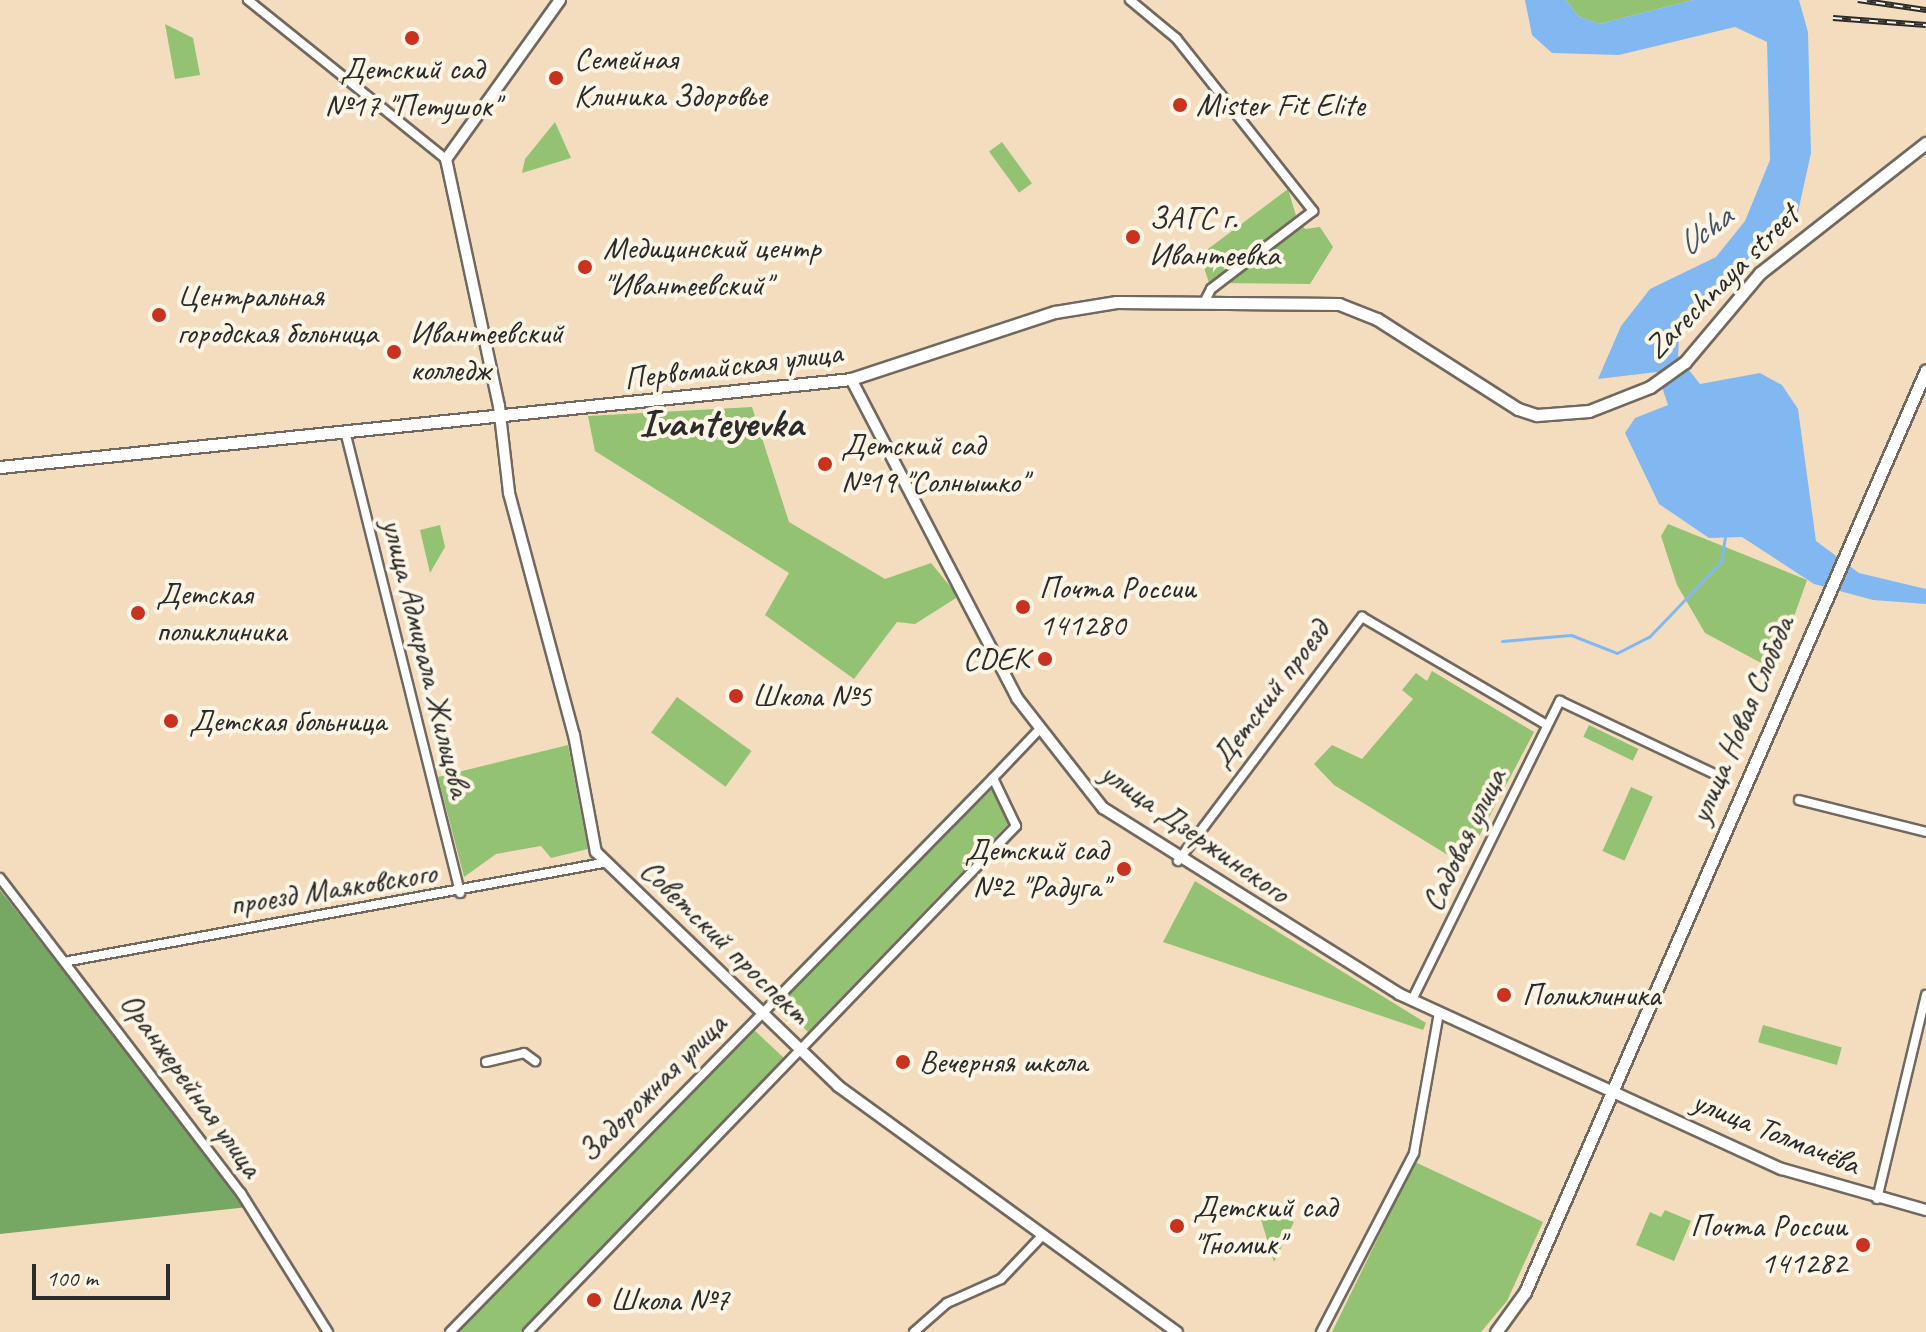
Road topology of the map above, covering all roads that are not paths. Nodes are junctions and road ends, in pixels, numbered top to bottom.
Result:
1 (248, 0) edge
2 (560, 0) edge
3 (1130, 0) edge
4 (1926, 143) edge
5 (446, 159) junction
6 (1205, 301) junction
7 (1926, 370) edge
8 (851, 379) junction
9 (1537, 415) joint
10 (499, 420) junction
11 (346, 435) junction
12 (0, 467) edge
13 (1547, 725) junction
14 (1037, 732) junction
15 (1719, 776) dead end
16 (993, 778) junction
17 (1799, 800) dead end
18 (1926, 832) edge
19 (1178, 861) junction
20 (603, 863) junction
21 (0, 878) edge
22 (460, 893) junction
23 (69, 961) junction
24 (1926, 995) edge
25 (1412, 1000) junction
26 (761, 1013) junction
27 (1439, 1013) junction
28 (799, 1049) junction
29 (535, 1061) dead end
30 (486, 1062) dead end
31 (1612, 1092) junction
32 (1877, 1199) junction
33 (1926, 1210) edge
34 (1042, 1236) junction
35 (328, 1332) edge
36 (450, 1332) edge
37 (528, 1332) edge
38 (914, 1332) edge
39 (1177, 1332) edge
40 (1321, 1332) edge
41 (1496, 1332) edge

1 - 5 street
2 - 5 street
3 - 6 street
4 - 9 main road, Zarechnaya street
5 - 10 street, Советский проспект
6 - 8 main road, Первомайская улица
6 - 9 main road, Первомайская улица
7 - 31 main road, улица Новая Слобода
8 - 10 main road, Первомайская улица
8 - 14 street, улица Дзержинского
10 - 11 main road, Первомайская улица
10 - 20 street, Советский проспект
11 - 12 main road, Первомайская улица
11 - 22 street, улица Адмирала Жильцова
13 - 15 street, Садовая улица
13 - 19 street, Детский проезд
13 - 25 street, Садовая улица
14 - 16 street, Задорожная улица
14 - 19 street, улица Дзержинского
16 - 26 street, Задорожная улица
16 - 28 street
17 - 18 street
19 - 25 street, улица Дзержинского
20 - 22 street, проезд Маяковского
20 - 26 street, Советский проспект
21 - 23 street, Оранжерейная улица
22 - 23 street, проезд Маяковского
23 - 35 street, Оранжерейная улица
24 - 32 street
25 - 27 street, улица Дзержинского
26 - 28 street, Советский проспект
26 - 36 street, Задорожная улица
27 - 31 street, улица Дзержинского
27 - 40 street
28 - 34 street, Советский проспект
28 - 37 street
29 - 30 street
31 - 32 street, улица Толмачёва
31 - 41 main road, улица Новая Слобода
32 - 33 street, улица Толмачёва
34 - 38 street
34 - 39 street, Советский проспект

